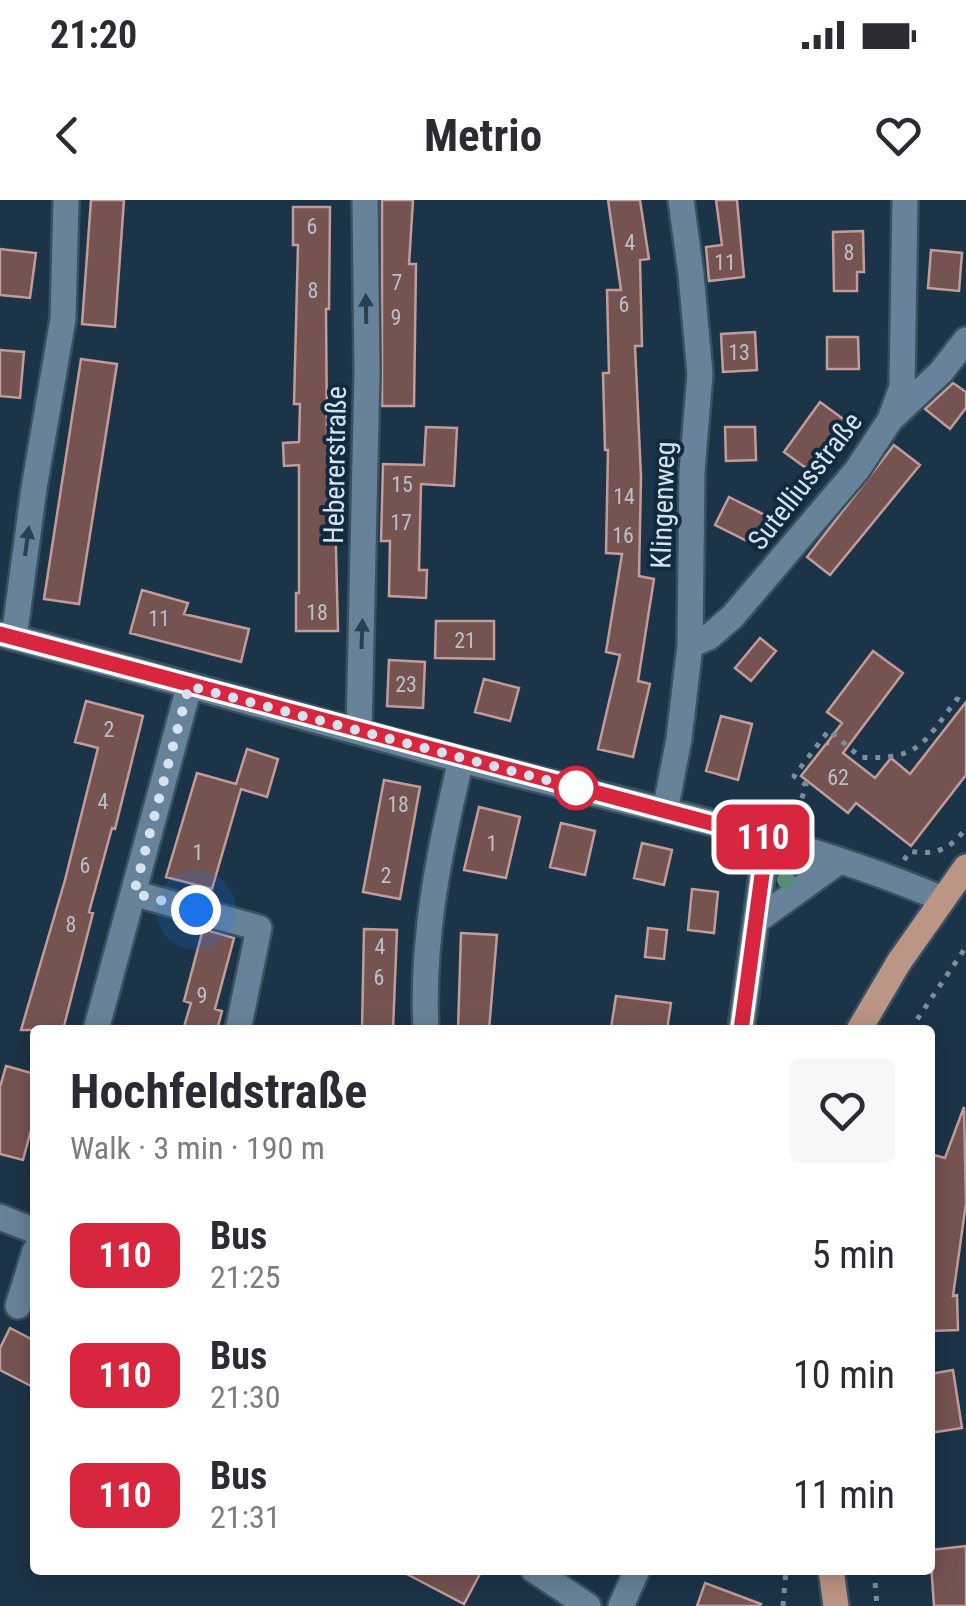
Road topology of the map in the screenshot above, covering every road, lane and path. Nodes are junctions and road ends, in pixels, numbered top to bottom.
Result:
1 (66, 200) edge
2 (365, 200) edge
3 (680, 200) edge
4 (905, 200) edge
5 (966, 340) edge
6 (890, 420) junction
7 (7, 636) edge
8 (690, 644) junction
9 (189, 686) junction
10 (966, 704) edge
11 (359, 731) junction
12 (462, 760) junction
13 (665, 812) junction
14 (966, 828) edge
15 (777, 842) junction
16 (838, 862) junction
17 (966, 867) edge
18 (893, 878) junction
19 (134, 893) junction
20 (942, 898) junction
21 (756, 920) junction
22 (966, 948) edge
23 (97, 1025) edge
24 (239, 1025) edge
25 (426, 1025) edge
26 (742, 1025) edge
27 (862, 1025) edge
28 (913, 1025) edge
29 (0, 1217) edge
30 (30, 1229) edge
31 (30, 1267) edge
32 (18, 1306) edge
33 (542, 1575) edge
34 (635, 1575) edge
35 (786, 1575) edge
36 (833, 1575) edge
37 (874, 1575) edge
38 (588, 1606) edge
39 (621, 1606) edge
40 (784, 1606) edge
41 (836, 1606) edge
42 (877, 1606) edge

7 -> 1 street
11 -> 2 street, Hebererstraße
3 - 8 street, Klingenweg
4 - 6 street, Sutelliusstraße
5 - 6 street
6 - 8 street, Sutelliusstraße
7 - 9 street
8 - 13 street, Klingenweg
9 - 11 street
9 - 19 street
10 - 15 path
11 - 12 street
12 - 13 street
12 - 25 street
13 - 15 street
14 - 18 path
15 - 16 street
15 - 21 street
16 - 18 street
16 - 21 street
17 - 20 main road
18 - 20 street
19 - 23 street
19 - 24 street
20 - 27 main road
21 - 26 street
22 - 28 path
29 - 30 street
31 - 32 street
33 - 38 street
34 - 39 street
35 - 40 path
36 - 41 main road
37 - 42 path

